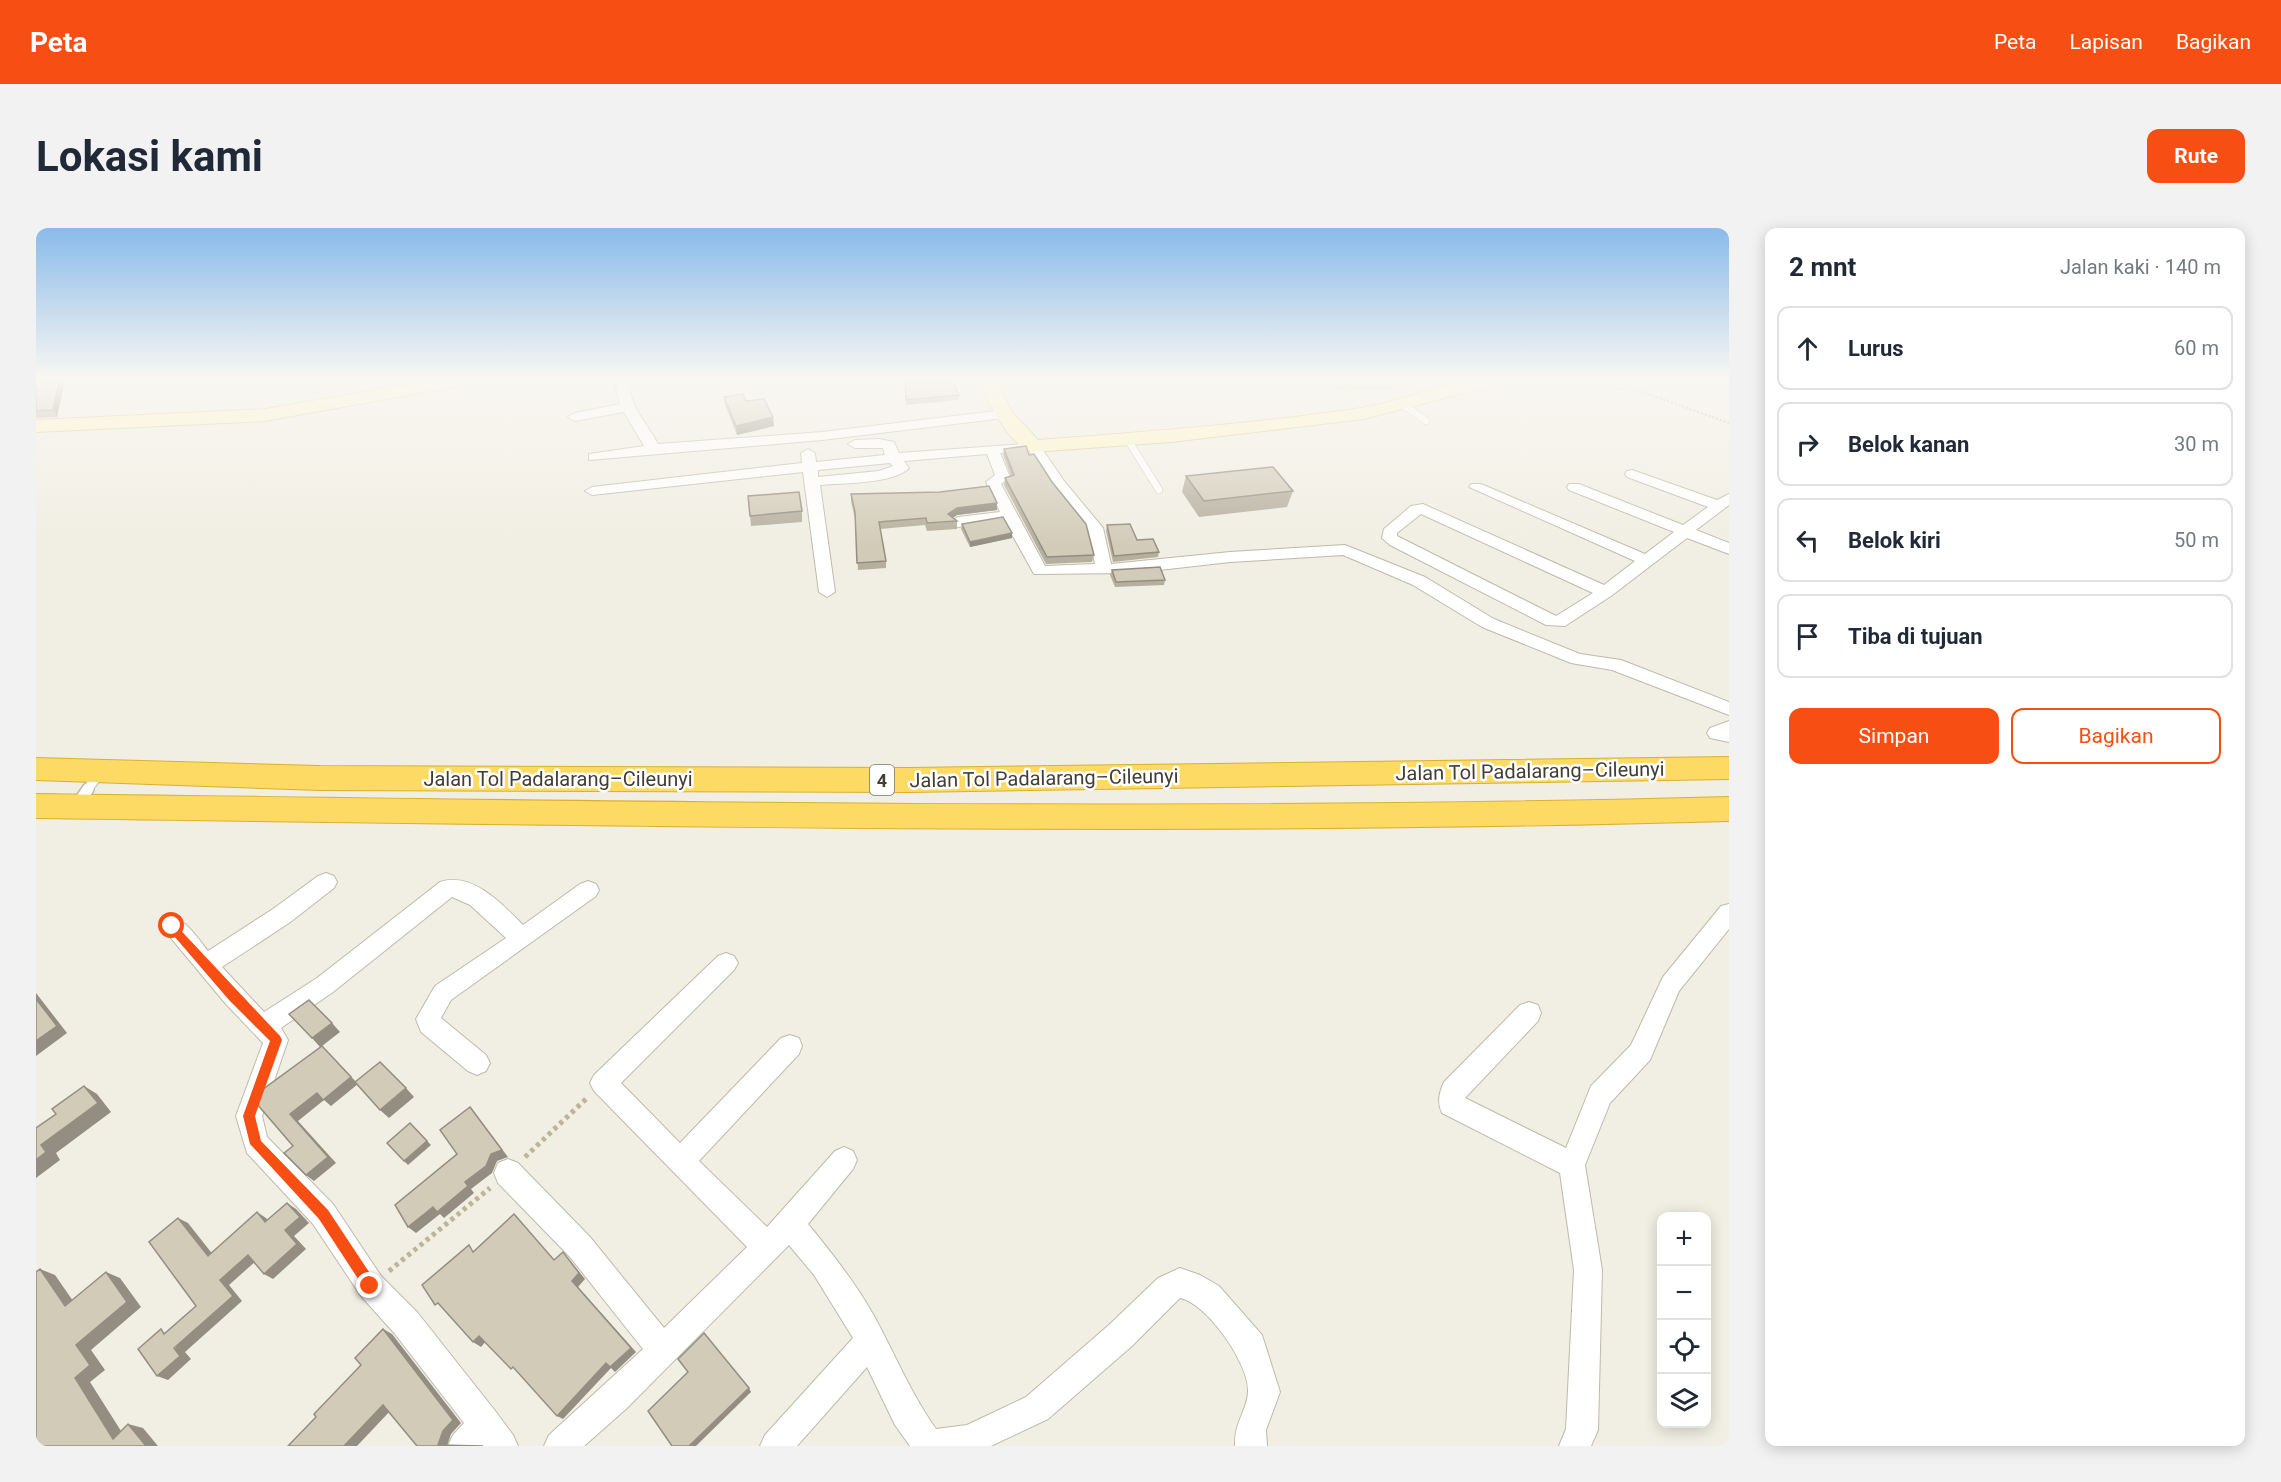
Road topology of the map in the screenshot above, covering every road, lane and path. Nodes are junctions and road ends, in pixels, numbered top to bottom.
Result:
1 (646, 434) edge
2 (840, 434) edge
3 (1022, 434) edge
4 (1182, 434) edge
5 (1128, 440) junction
6 (1033, 446) junction
7 (653, 449) junction
8 (992, 449) junction
9 (594, 457) dead end
10 (893, 457) junction
11 (1632, 474) dead end
12 (809, 475) junction
13 (1574, 487) dead end
14 (1476, 488) dead end
15 (592, 490) dead end
16 (1159, 490) dead end
17 (1724, 502) edge
18 (1009, 515) junction
19 (958, 522) edge
20 (1686, 531) junction
21 (1729, 549) edge
22 (1648, 561) junction
23 (1104, 569) junction
24 (827, 592) dead end
25 (1605, 592) junction
26 (1729, 709) edge
27 (1729, 729) edge
28 (1729, 735) edge
29 (1729, 768) edge
30 (36, 769) edge
31 (102, 771) junction
32 (36, 806) edge
33 (75, 807) junction
34 (1729, 809) edge
35 (326, 882) dead end
36 (588, 890) dead end
37 (1729, 913) edge
38 (172, 926) dead end
39 (522, 939) junction
40 (726, 963) dead end
41 (206, 965) junction
42 (1529, 1012) dead end
43 (263, 1026) junction
44 (790, 1046) dead end
45 (477, 1063) dead end
46 (844, 1160) dead end
47 (681, 1161) junction
48 (1572, 1165) junction
49 (507, 1173) dead end
50 (790, 1224) junction
51 (766, 1246) junction
52 (871, 1340) junction
53 (662, 1349) junction
54 (484, 1438) edge
55 (560, 1446) edge
56 (776, 1446) edge
57 (1251, 1446) edge
58 (1575, 1446) edge

1 - 7 street
2 - 7 street
3 - 6 street
4 - 5 street
5 - 6 street
5 - 16 lane
6 - 8 street
6 - 23 street
7 - 9 street
8 - 10 street
8 - 18 street
10 - 12 street
10 - 12 street
11 - 17 street
12 - 15 street
12 - 24 street
13 - 20 street
14 - 22 street
17 - 20 street
18 - 19 street
18 - 23 street
20 - 21 street
20 - 22 street
22 - 25 street
23 - 26 street
25 - 25 street
27 - 28 street
29 - 31 highway, Jalan Tol Padalarang–Cileunyi / 4
30 - 31 highway, Jalan Tol Padalarang–Cileunyi / 4
31 - 33 lane
32 - 33 highway, Jalan Tol Padalarang–Cileunyi / 4
33 - 34 highway, Jalan Tol Padalarang–Cileunyi / 4
35 - 41 street
36 - 39 street
37 - 48 street
38 - 41 street
39 - 43 street
39 - 45 street
40 - 47 street
41 - 43 street
42 - 48 street
43 - 54 street
44 - 47 street
46 - 50 street
47 - 51 street
48 - 58 street
49 - 53 street
50 - 51 street
50 - 52 street
51 - 53 street
52 - 56 street
52 - 57 street
53 - 55 street

